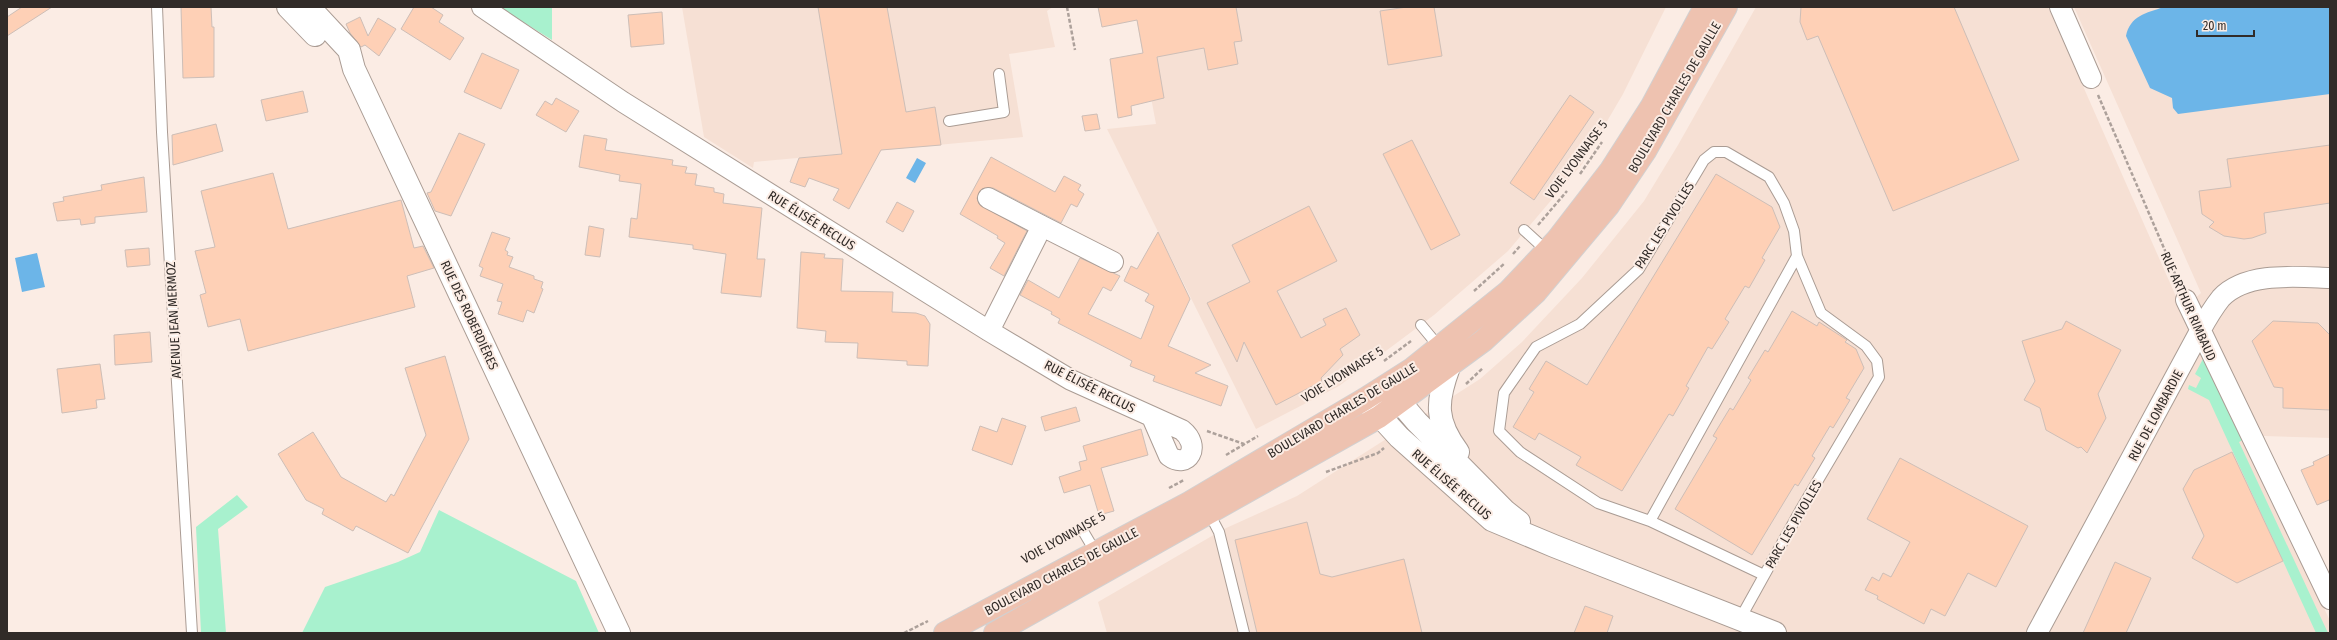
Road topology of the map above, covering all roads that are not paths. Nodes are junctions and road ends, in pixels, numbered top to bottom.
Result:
1 (158, 7) edge
2 (288, 7) edge
3 (309, 7) edge
4 (482, 7) edge
5 (1704, 7) edge
6 (1726, 7) edge
7 (2060, 7) edge
8 (354, 69) junction
9 (999, 74) dead end
10 (2091, 78) road end
11 (949, 121) dead end
12 (988, 198) dead end
13 (1042, 226) junction
14 (1527, 233) road end
15 (1547, 251) junction
16 (1797, 256) junction
17 (1113, 262) dead end
18 (2330, 278) edge
19 (2186, 300) road end
20 (1424, 328) road end
21 (988, 331) junction
22 (2200, 331) junction
23 (1440, 348) junction
24 (1449, 367) junction
25 (1386, 386) junction
26 (1365, 399) junction
27 (1400, 404) junction
28 (1152, 417) junction
29 (1379, 417) junction
30 (1505, 511) junction
31 (1209, 513) junction
32 (1650, 520) junction
33 (1083, 531) dead end
34 (1554, 546) junction
35 (1096, 552) junction
36 (1764, 576) junction
37 (2330, 599) edge
38 (1740, 619) junction
39 (940, 626) edge
40 (192, 633) edge
41 (620, 633) edge
42 (994, 633) edge
43 (1244, 633) edge
44 (1775, 633) edge
45 (2037, 633) edge

1 - 40 lane, AVENUE JEAN MERMOZ
2 - 8 street
3 - 8 street, RUE DES ROBERDIÈRES
4 - 21 street, RUE ÉLISÉE RECLUS
5 - 15 main road, BOULEVARD CHARLES DE GAULLE
6 - 24 main road, BOULEVARD CHARLES DE GAULLE
7 - 10 street
8 - 41 street, RUE DES ROBERDIÈRES
9 - 11 lane
12 - 13 street
13 - 17 street
13 - 21 street
14 - 15 lane
15 - 23 main road, BOULEVARD CHARLES DE GAULLE
16 - 32 lane
16 - 32 lane, PARC LES PIVOLLES
16 - 36 lane, PARC LES PIVOLLES
18 - 22 street, RUE DE LOMBARDIE
19 - 22 street, RUE ARTHUR RIMBAUD
20 - 23 lane
21 - 28 street, RUE ÉLISÉE RECLUS
22 - 37 street, RUE ARTHUR RIMBAUD
22 - 45 street, RUE DE LOMBARDIE
23 - 25 main road, BOULEVARD CHARLES DE GAULLE
24 - 27 main road, BOULEVARD CHARLES DE GAULLE
24 - 30 street, RUE ÉLISÉE RECLUS
25 - 26 main road, BOULEVARD CHARLES DE GAULLE
25 - 27 street, RUE ÉLISÉE RECLUS
26 - 29 street, RUE ÉLISÉE RECLUS
26 - 35 main road, BOULEVARD CHARLES DE GAULLE
27 - 29 main road, BOULEVARD CHARLES DE GAULLE
27 - 30 street, RUE ÉLISÉE RECLUS
28 - 28 street, RUE ÉLISÉE RECLUS
29 - 31 main road, BOULEVARD CHARLES DE GAULLE
29 - 34 street, RUE ÉLISÉE RECLUS
30 - 34 street, RUE ÉLISÉE RECLUS
31 - 42 main road, BOULEVARD CHARLES DE GAULLE
31 - 43 lane
32 - 36 lane, PARC LES PIVOLLES
33 - 35 lane
34 - 38 street, RUE ÉLISÉE RECLUS
35 - 39 main road, BOULEVARD CHARLES DE GAULLE
36 - 38 lane, PARC LES PIVOLLES
38 - 44 street, RUE ÉLISÉE RECLUS

